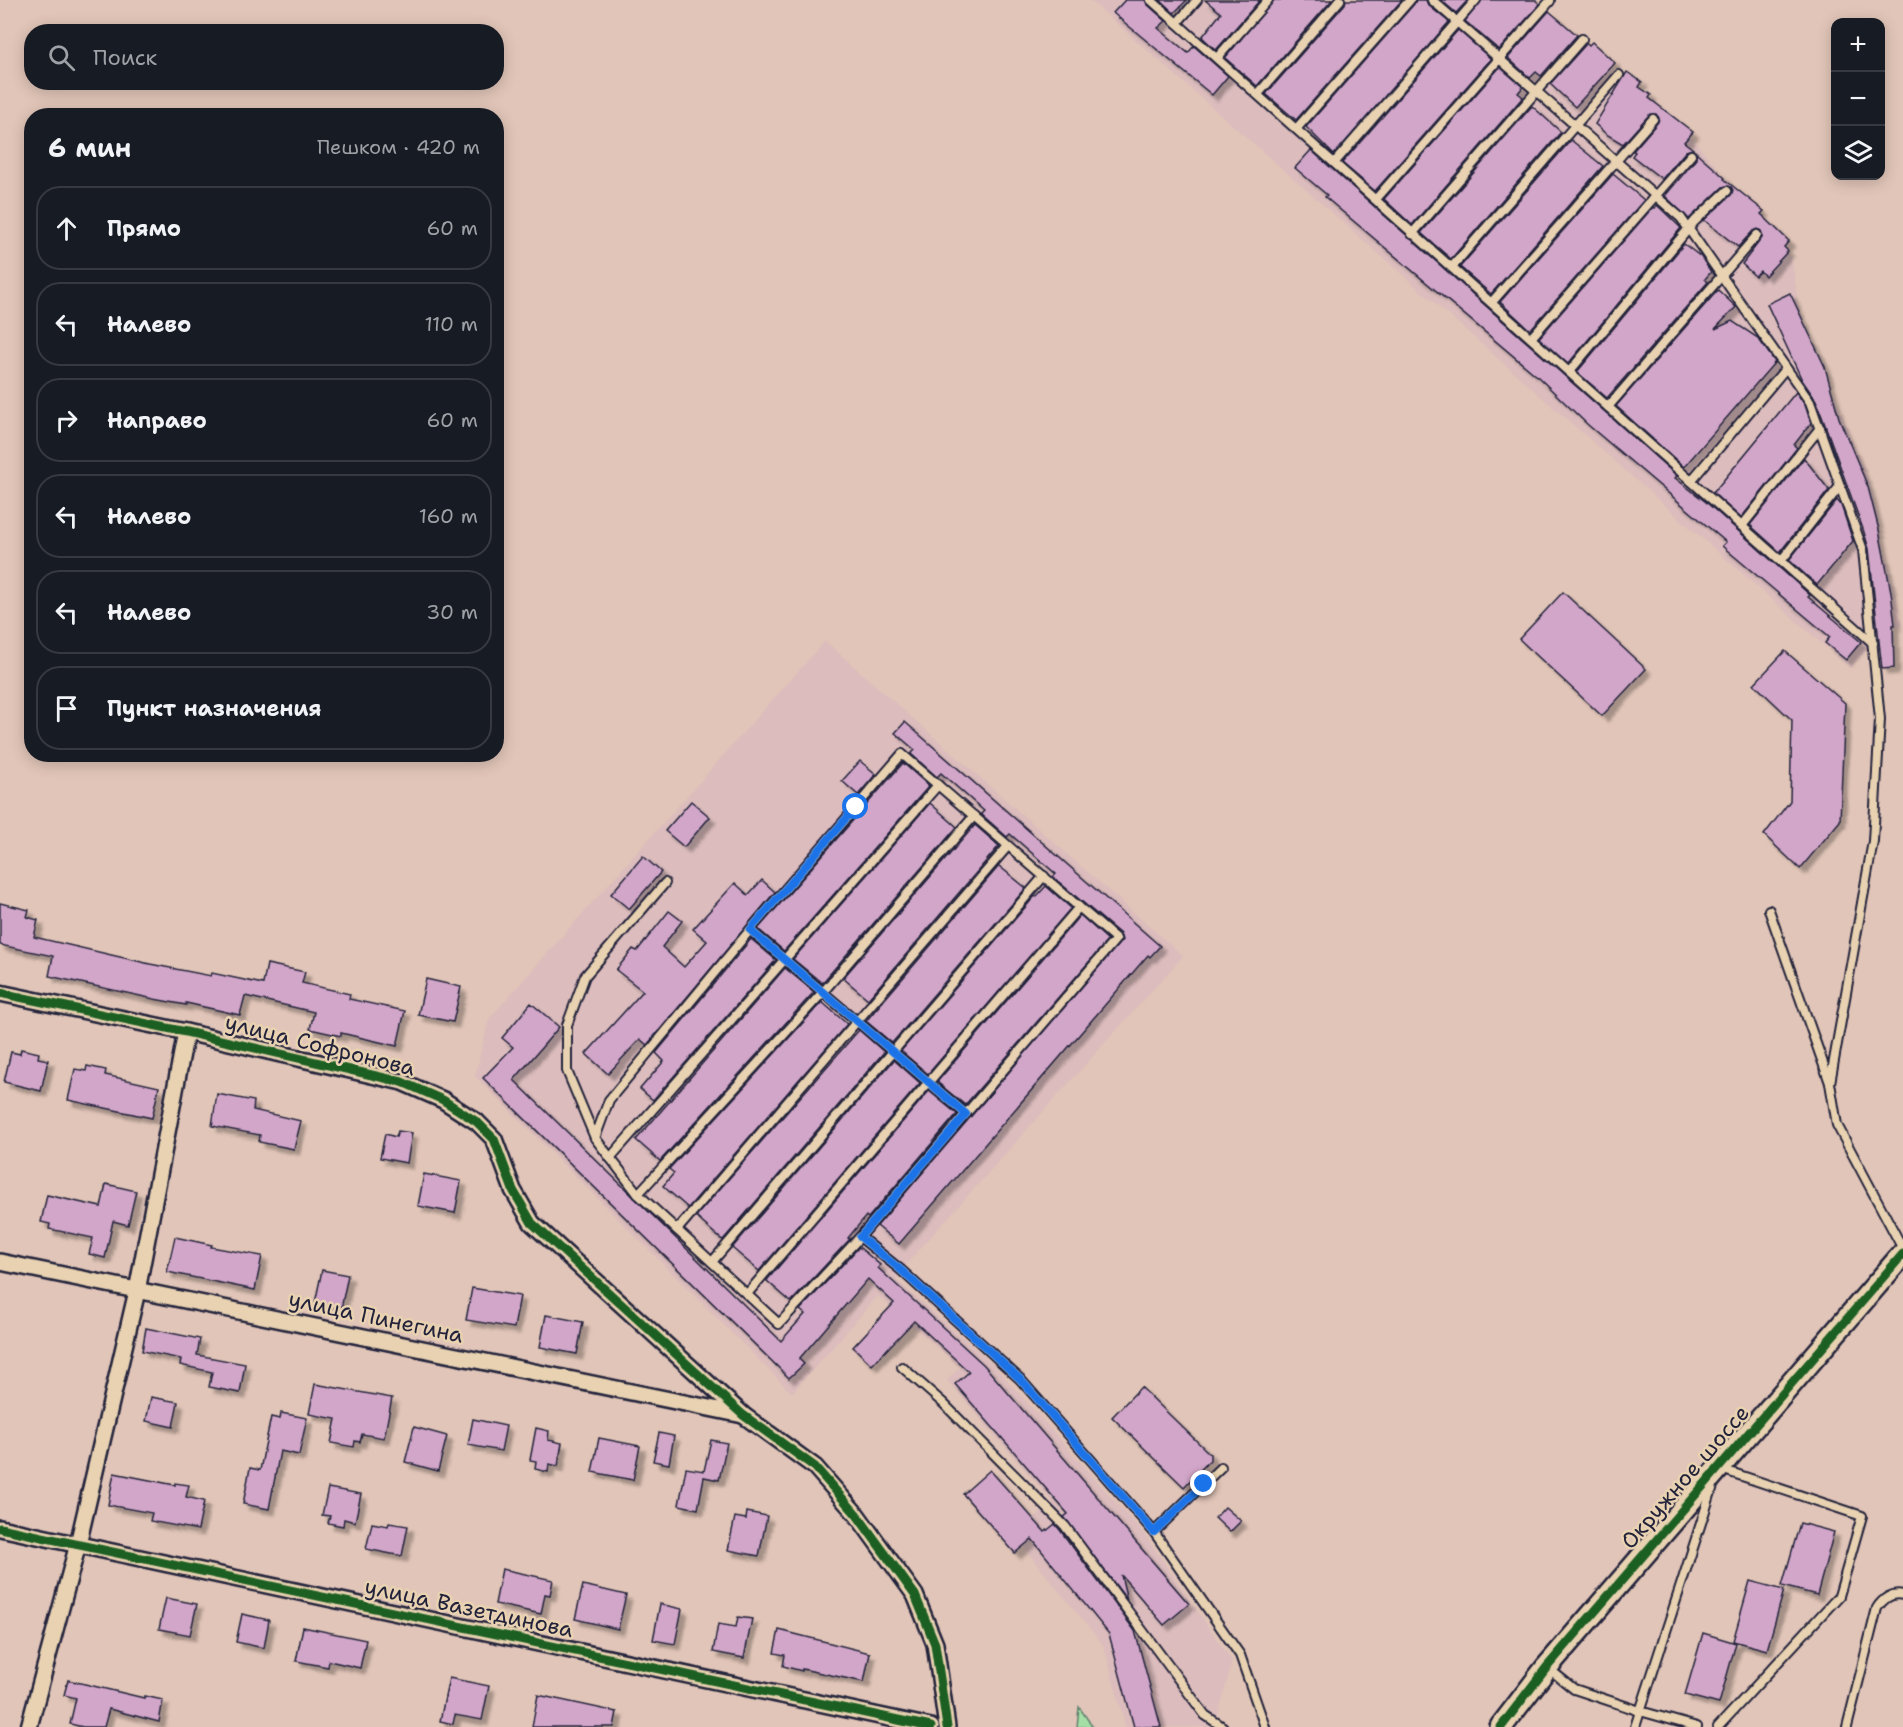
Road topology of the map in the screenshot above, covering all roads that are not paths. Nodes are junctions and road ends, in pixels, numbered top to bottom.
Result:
1 (1151, 0) edge
2 (1197, 0) edge
3 (1268, 0) edge
4 (1340, 0) edge
5 (1410, 0) edge
6 (1432, 0) edge
7 (1476, 0) edge
8 (1550, 1) edge
9 (1457, 22) junction
10 (1177, 23) junction
11 (1582, 39) dead end
12 (1217, 58) junction
13 (1500, 58) junction
14 (1619, 75) dead end
15 (1537, 90) junction
16 (1258, 94) junction
17 (1653, 118) dead end
18 (1576, 125) junction
19 (1297, 128) junction
20 (1691, 155) dead end
21 (1616, 160) junction
22 (1335, 162) junction
23 (1727, 191) dead end
24 (1656, 195) junction
25 (1376, 199) junction
26 (1689, 229) junction
27 (1413, 233) junction
28 (1757, 235) dead end
29 (1452, 267) junction
30 (1722, 276) junction
31 (1492, 303) junction
32 (1531, 338) junction
33 (1786, 368) junction
34 (1569, 372) junction
35 (1608, 407) junction
36 (1820, 428) junction
37 (1691, 481) junction
38 (1840, 486) junction
39 (1742, 526) junction
40 (1781, 561) junction
41 (1872, 643) junction
42 (938, 785) junction
43 (974, 816) junction
44 (1008, 846) junction
45 (1044, 876) junction
46 (666, 884) dead end
47 (1079, 907) junction
48 (1769, 910) dead end
49 (750, 930) junction
50 (786, 960) junction
51 (823, 992) junction
52 (0, 993) edge
53 (856, 1021) junction
54 (186, 1032) junction
55 (893, 1052) junction
56 (928, 1082) junction
57 (1830, 1083) junction
58 (966, 1114) junction
59 (595, 1138) junction
60 (610, 1158) junction
61 (638, 1194) junction
62 (677, 1230) junction
63 (860, 1237) junction
64 (1903, 1249) edge
65 (1903, 1254) edge
66 (0, 1262) edge
67 (712, 1262) junction
68 (137, 1291) junction
69 (747, 1294) junction
70 (902, 1367) dead end
71 (743, 1414) junction
72 (1221, 1467) dead end
73 (1719, 1468) junction
74 (0, 1528) edge
75 (1154, 1532) junction
76 (78, 1544) junction
77 (1903, 1595) edge
78 (1547, 1667) junction
79 (1640, 1711) junction
80 (29, 1727) edge
81 (931, 1727) edge
82 (947, 1727) edge
83 (1223, 1727) edge
84 (1264, 1727) edge
85 (1501, 1727) edge
86 (1635, 1727) edge
87 (1697, 1727) edge
88 (1718, 1727) edge
89 (1847, 1727) edge

1 - 10 lane
2 - 10 lane
3 - 12 lane
4 - 16 lane
5 - 19 lane
6 - 9 lane
7 - 9 lane
8 - 13 lane
9 - 13 lane
9 - 22 lane
10 - 12 lane
11 - 15 lane
12 - 16 lane
13 - 15 lane
13 - 25 lane
14 - 18 lane
15 - 18 lane
15 - 27 lane
16 - 19 lane
17 - 21 lane
18 - 21 lane
18 - 29 lane
19 - 22 lane
20 - 24 lane
21 - 24 lane
21 - 31 lane
22 - 25 lane
23 - 26 lane
24 - 26 lane
24 - 32 lane
25 - 27 lane
26 - 30 lane
26 - 34 lane
27 - 29 lane
28 - 30 lane
29 - 31 lane
30 - 33 lane
30 - 35 lane
31 - 32 lane
32 - 34 lane
33 - 36 lane
33 - 37 lane
34 - 35 lane
35 - 37 lane
36 - 38 lane
36 - 39 lane
37 - 39 lane
38 - 40 lane
38 - 41 lane
39 - 40 lane
40 - 41 lane
41 - 57 lane
42 - 43 lane
42 - 49 lane
42 - 50 lane
43 - 44 lane
43 - 51 lane
44 - 45 lane
44 - 53 lane
45 - 47 lane
45 - 55 lane
46 - 59 lane
47 - 56 lane
47 - 58 lane
48 - 57 lane
49 - 50 lane
49 - 59 lane
50 - 51 lane
50 - 60 lane
51 - 53 lane
51 - 61 lane
52 - 54 street, улица Софронова
53 - 55 lane
53 - 62 lane
54 - 68 street
54 - 71 street, улица Софронова
55 - 56 lane
55 - 67 lane
56 - 58 lane
56 - 69 lane
57 - 64 lane
58 - 63 lane
59 - 60 lane
60 - 61 lane
61 - 62 lane
62 - 67 lane
63 - 69 lane
63 - 75 lane
65 - 73 street, Окружное шоссе
66 - 68 street, улица Пинегина
67 - 69 lane
68 - 71 street, улица Пинегина
68 - 76 street
70 - 83 lane
71 - 82 street, улица Софронова
72 - 75 lane
73 - 78 street, Окружное шоссе
73 - 79 lane
73 - 88 lane
74 - 76 street, улица Вазетдинова
75 - 84 lane
76 - 80 street
76 - 81 street, улица Вазетдинова
77 - 89 lane
78 - 79 lane
78 - 85 street, Окружное шоссе
79 - 86 lane
79 - 87 lane

